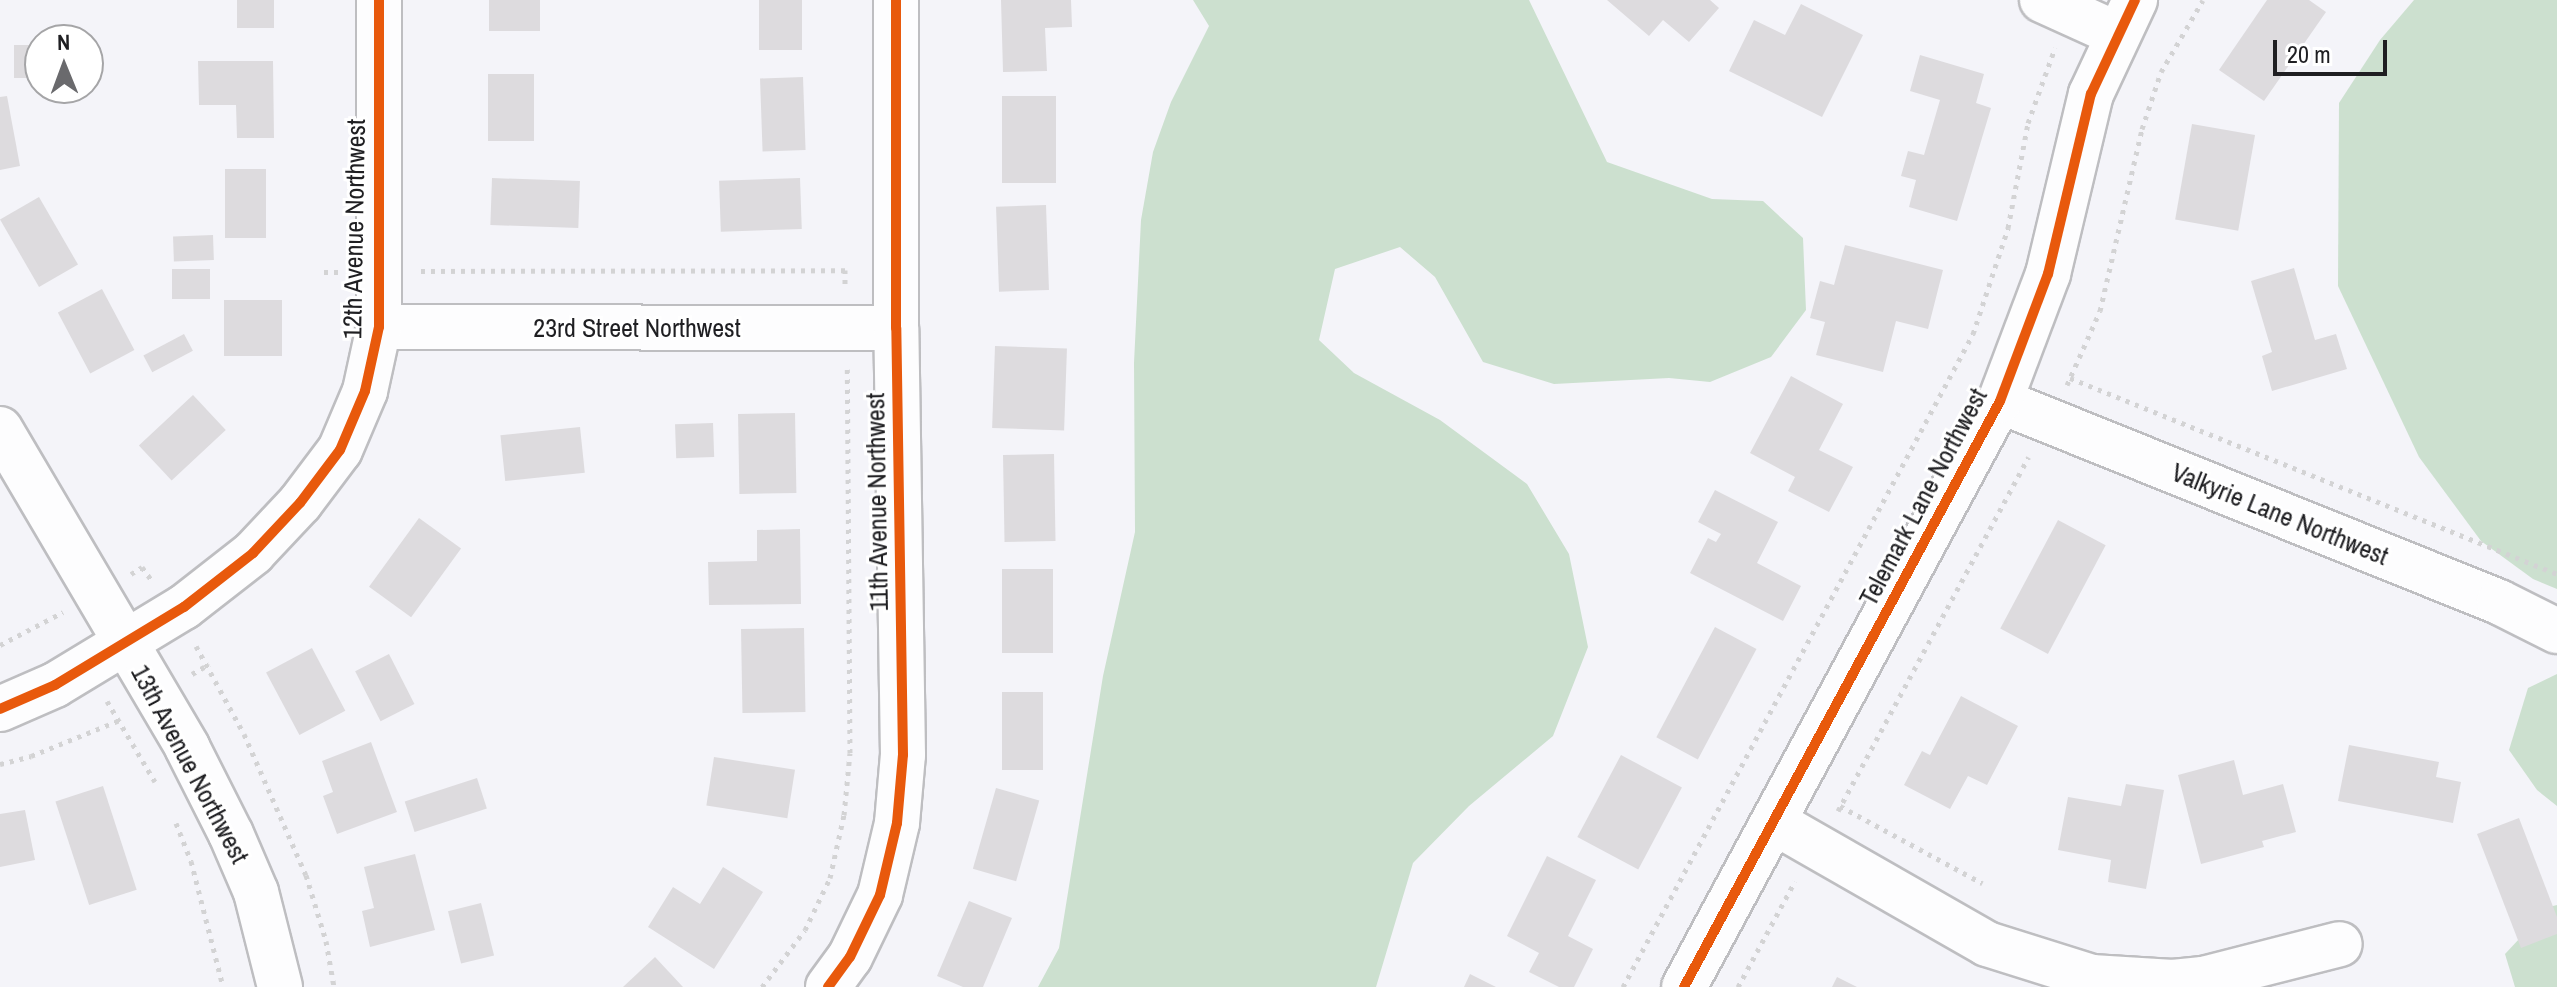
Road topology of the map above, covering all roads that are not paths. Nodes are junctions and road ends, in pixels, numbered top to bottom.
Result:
1 (379, 0) edge
2 (896, 0) edge
3 (2056, 6) edge
4 (2126, 17) edge
5 (379, 327) junction
6 (896, 328) junction
7 (2000, 401) junction
8 (0, 429) edge
9 (2557, 631) edge
10 (127, 644) junction
11 (0, 709) edge
12 (1774, 822) junction
13 (2340, 944) dead end
14 (280, 987) edge
15 (828, 987) edge
16 (1684, 987) edge

1 - 5 street, 12th Avenue Northwest
2 - 6 street, 11th Avenue Northwest
3 - 4 street
4 - 7 street, Telemark Lane Northwest
5 - 6 street, 23rd Street Northwest
5 - 10 street, 12th Avenue Northwest
6 - 15 street, 11th Avenue Northwest
7 - 9 street, Valkyrie Lane Northwest
7 - 12 street, Telemark Lane Northwest
8 - 10 street, 13th Avenue Northwest
10 - 11 street, 12th Avenue Northwest
10 - 14 street, 13th Avenue Northwest
12 - 13 street
12 - 16 street, Telemark Lane Northwest

